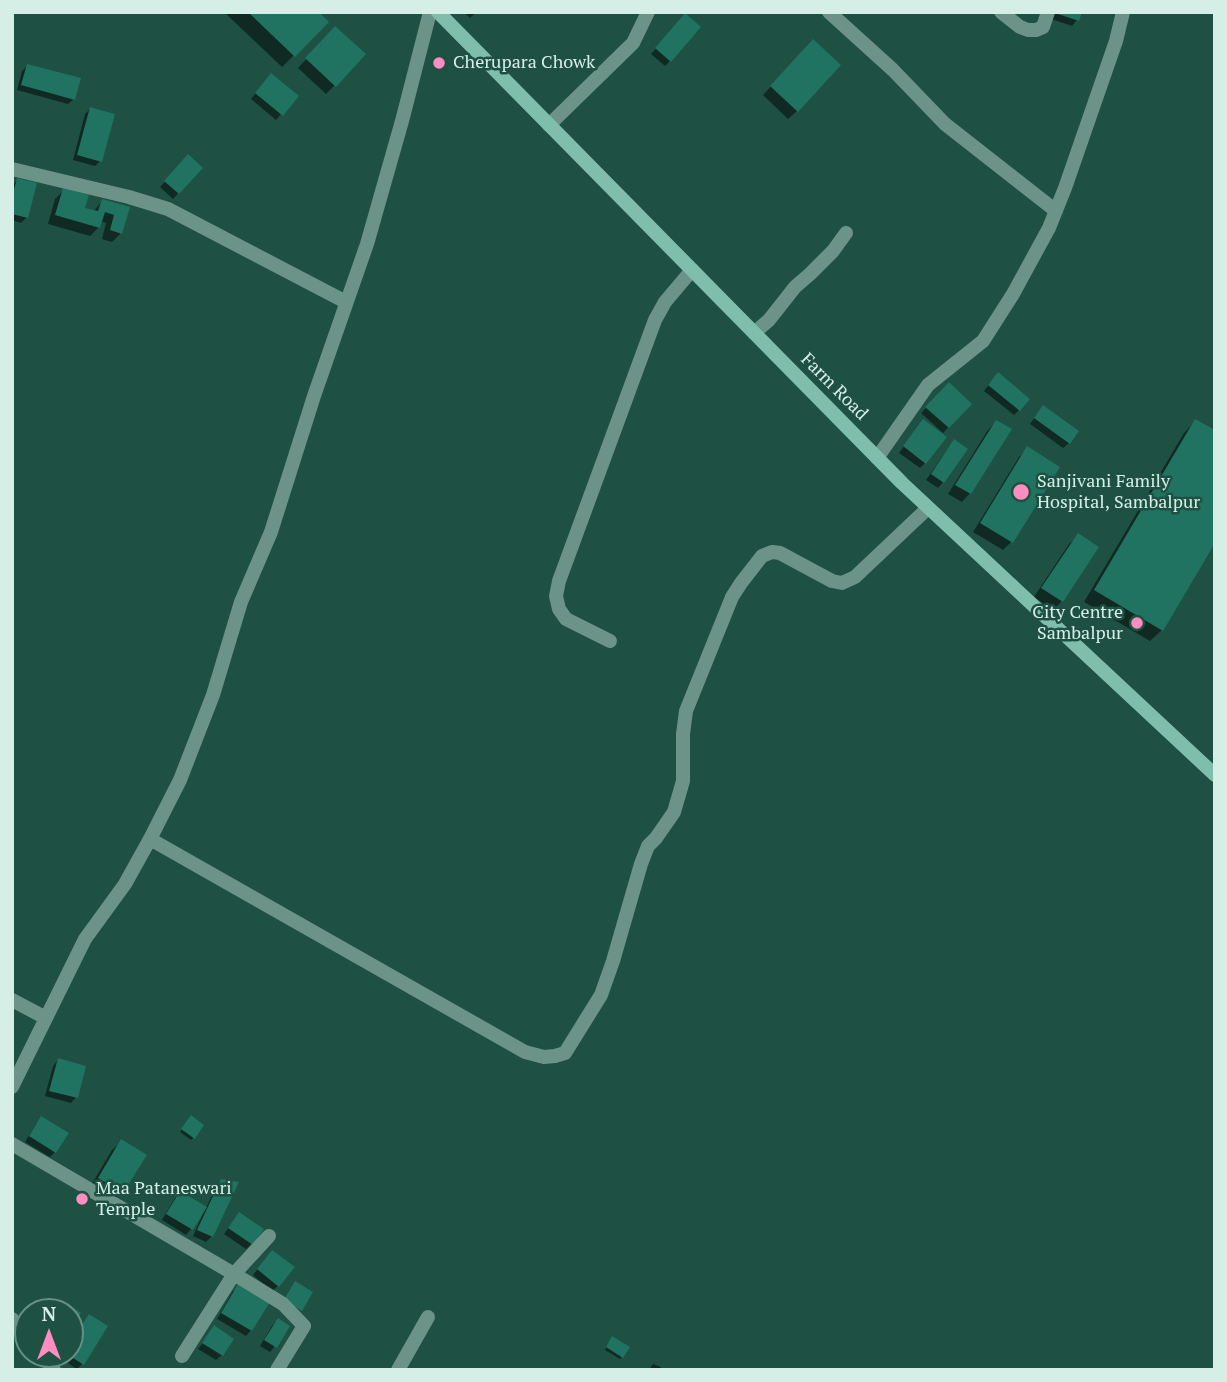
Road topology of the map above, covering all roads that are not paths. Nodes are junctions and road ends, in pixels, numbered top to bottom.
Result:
1 (430, 12) edge
2 (438, 12) edge
3 (648, 12) edge
4 (829, 12) edge
5 (1001, 12) edge
6 (1048, 12) edge
7 (1123, 12) edge
8 (549, 125) junction
9 (12, 169) edge
10 (1056, 211) junction
11 (846, 233) dead end
12 (692, 270) junction
13 (346, 302) junction
14 (754, 333) junction
15 (877, 458) junction
16 (928, 508) junction
17 (610, 641) dead end
18 (1215, 775) edge
19 (150, 839) junction
20 (12, 1000) edge
21 (46, 1018) junction
22 (12, 1087) edge
23 (12, 1144) edge
24 (269, 1236) dead end
25 (234, 1274) junction
26 (428, 1317) dead end
27 (182, 1356) dead end
28 (276, 1370) edge
29 (398, 1370) edge

1 - 13 street
2 - 8 main road, Farm Road
3 - 8 street
4 - 10 street
5 - 6 street
7 - 10 street
8 - 12 main road, Farm Road
9 - 13 street
10 - 15 street
11 - 14 street
12 - 14 main road, Farm Road
12 - 17 street
13 - 19 street
14 - 15 main road, Farm Road
15 - 16 main road, Farm Road
16 - 18 main road, Farm Road
16 - 19 street
19 - 21 street
20 - 21 street
21 - 22 street
23 - 25 street
24 - 25 street
25 - 27 street
25 - 28 street
26 - 29 street

